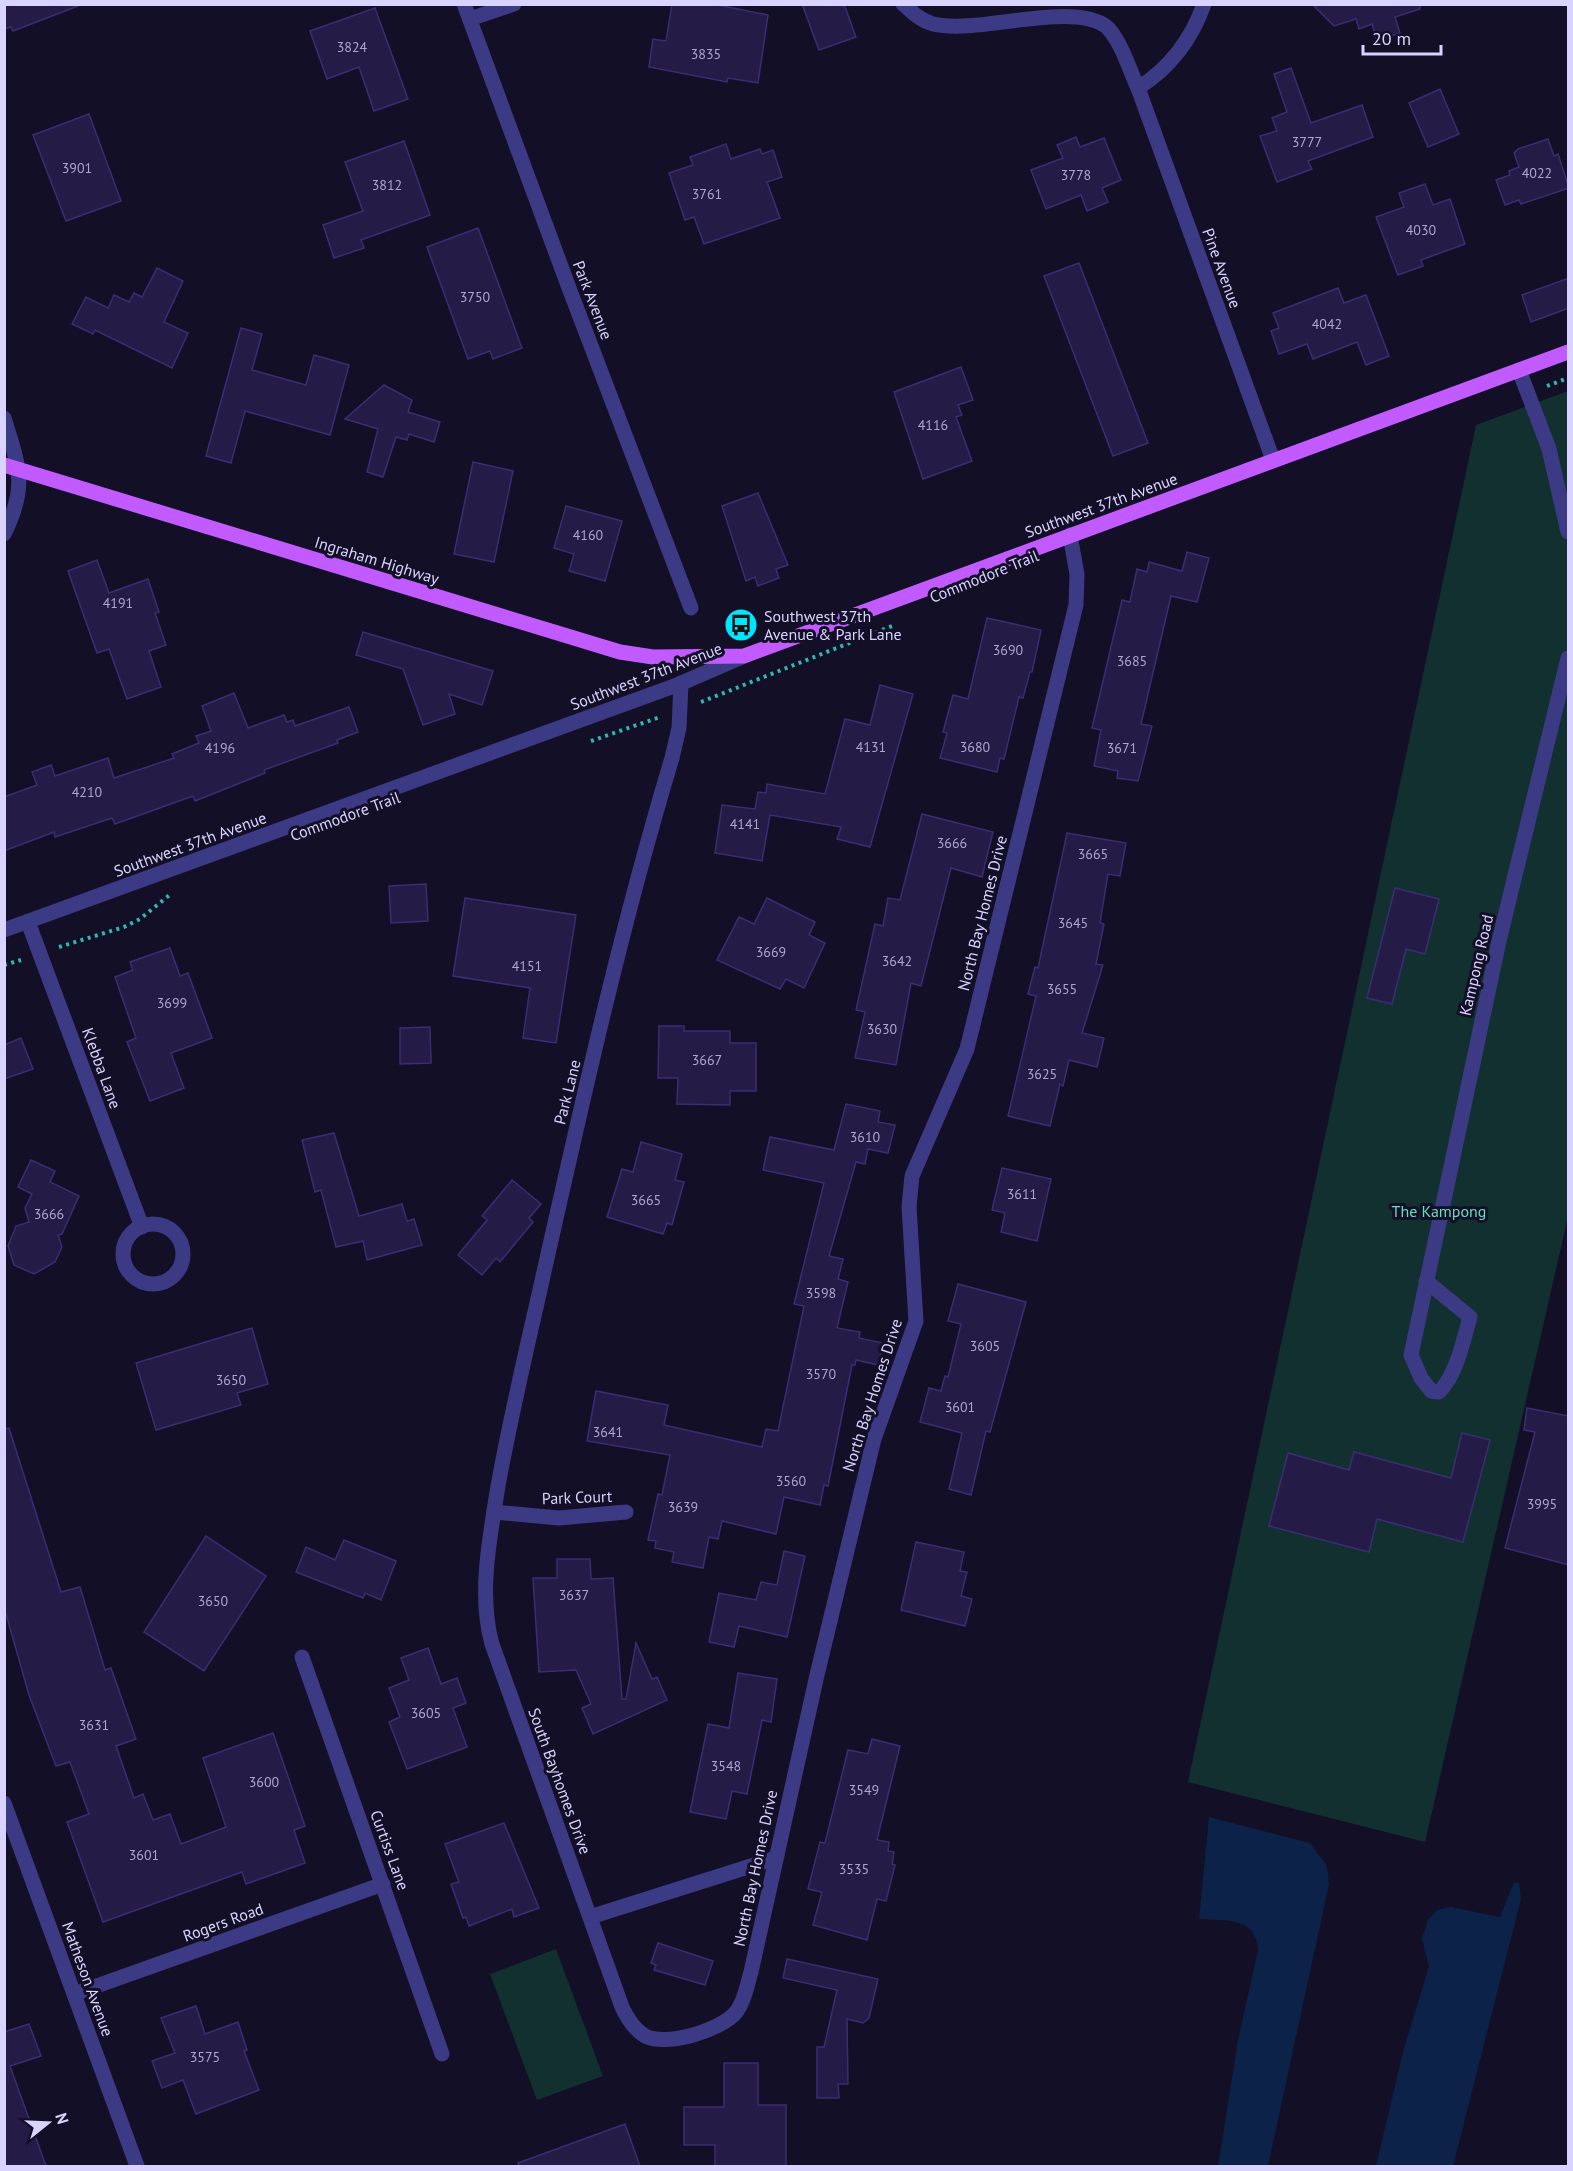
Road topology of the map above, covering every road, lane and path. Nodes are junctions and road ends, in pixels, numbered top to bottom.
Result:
1 (514, 4) edge
2 (903, 4) edge
3 (1203, 4) edge
4 (467, 12) edge
5 (1138, 88) junction
6 (1569, 352) edge
7 (1519, 370) junction
8 (1569, 378) edge
9 (1551, 385) dead end
10 (4, 418) edge
11 (1273, 460) junction
12 (12, 468) edge
13 (1569, 532) edge
14 (4, 534) edge
15 (1070, 535) junction
16 (691, 608) dead end
17 (899, 623) dead end
18 (744, 656) junction
19 (1569, 658) edge
20 (681, 683) junction
21 (692, 706) dead end
22 (645, 722) dead end
23 (581, 744) dead end
24 (178, 889) dead end
25 (28, 922) junction
26 (4, 930) edge
27 (62, 947) dead end
28 (16, 961) dead end
29 (4, 965) edge
30 (142, 1227) dead end
31 (1426, 1281) junction
32 (494, 1512) junction
33 (626, 1512) dead end
34 (302, 1658) dead end
35 (4, 1803) edge
36 (776, 1858) junction
37 (383, 1884) junction
38 (590, 1917) junction
39 (74, 1994) junction
40 (658, 2040) joint
41 (442, 2054) dead end
42 (137, 2166) edge

1 - 4 street
2 - 5 street, Pine Avenue
3 - 5 street
4 - 16 street, Park Avenue
5 - 11 street, Pine Avenue
6 - 7 main road, Southwest 37th Avenue
7 - 11 main road, Southwest 37th Avenue
7 - 13 street
8 - 9 path
10 - 12 street
11 - 15 main road, Southwest 37th Avenue
12 - 14 street
12 - 18 main road, Ingraham Highway
15 - 18 main road, Southwest 37th Avenue
15 - 36 street, North Bay Homes Drive
17 - 21 path
18 - 20 street, Southwest 37th Avenue
19 - 31 street, Kampong Road
20 - 25 street, Southwest 37th Avenue
20 - 32 street, Park Lane
22 - 23 path
24 - 27 path
25 - 26 street, Southwest 37th Avenue
25 - 30 street, Klebba Lane
28 - 29 path
31 - 31 street, Kampong Road
32 - 33 street, Park Court
32 - 38 street, South Bayhomes Drive
34 - 37 street, Curtiss Lane
35 - 39 street, Matheson Avenue
36 - 38 street
36 - 40 street, North Bay Homes Drive
37 - 39 street, Rogers Road
37 - 41 street, Curtiss Lane
38 - 40 street, South Bayhomes Drive
39 - 42 street, Matheson Avenue

